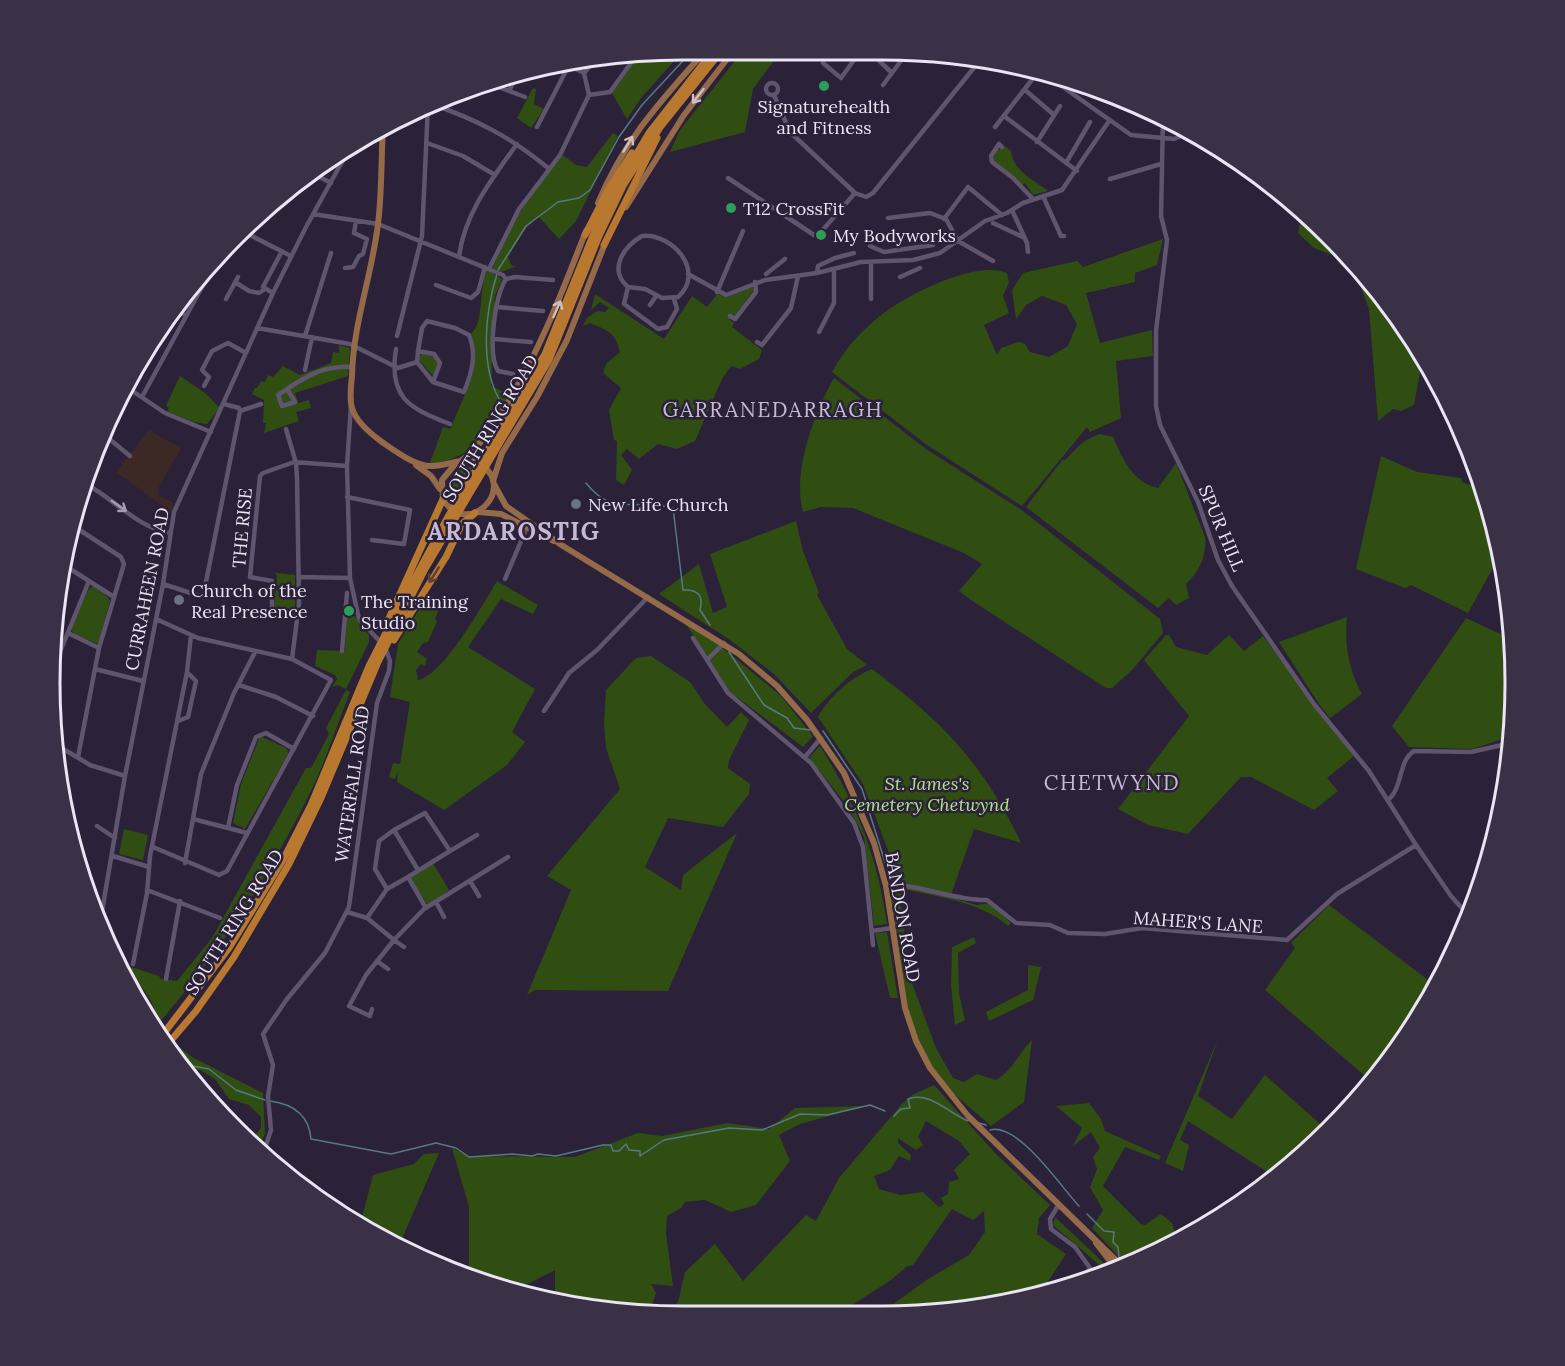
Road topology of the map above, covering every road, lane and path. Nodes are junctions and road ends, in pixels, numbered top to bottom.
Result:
1 (697, 60) edge
2 (706, 60) edge
3 (714, 60) edge
4 (727, 60) edge
5 (854, 60) edge
6 (878, 60) edge
7 (901, 60) edge
8 (632, 62) edge
9 (823, 63) dead end
10 (589, 67) edge
11 (975, 67) edge
12 (576, 69) edge
13 (565, 71) edge
14 (892, 73) junction
15 (584, 74) junction
16 (1033, 79) edge
17 (513, 84) edge
18 (884, 86) dead end
19 (1063, 87) edge
20 (500, 88) edge
21 (1024, 90) junction
22 (509, 91) junction
23 (589, 95) junction
24 (774, 95) dead end
25 (525, 97) dead end
26 (680, 101) junction
27 (669, 106) junction
28 (1060, 106) dead end
29 (442, 109) edge
30 (429, 114) edge
31 (1053, 114) junction
32 (1004, 116) junction
33 (1110, 121) junction
34 (1162, 126) edge
35 (537, 127) dead end
36 (995, 127) dead end
37 (1092, 130) dead end
38 (1180, 135) edge
39 (383, 137) edge
40 (1161, 137) junction
41 (1037, 142) junction
42 (427, 143) junction
43 (517, 144) junction
44 (1002, 147) dead end
45 (342, 161) edge
46 (1066, 163) junction
47 (1161, 164) junction
48 (548, 168) junction
49 (1077, 171) junction
50 (495, 175) junction
51 (320, 177) edge
52 (728, 178) dead end
53 (1110, 179) dead end
54 (331, 183) junction
55 (855, 193) junction
56 (1042, 196) junction
57 (1033, 199) junction
58 (1012, 210) junction
59 (313, 214) junction
60 (1002, 215) junction
61 (888, 218) dead end
62 (944, 219) junction
63 (356, 221) junction
64 (993, 223) dead end
65 (378, 224) junction
66 (743, 231) dead end
67 (250, 235) edge
68 (585, 235) junction
69 (1064, 236) dead end
70 (1025, 238) junction
71 (421, 241) junction
72 (958, 241) junction
73 (604, 245) junction
74 (933, 245) dead end
75 (870, 246) dead end
76 (923, 247) junction
77 (282, 251) junction
78 (1028, 252) dead end
79 (854, 253) dead end
80 (331, 254) dead end
81 (291, 256) junction
82 (459, 257) junction
83 (927, 258) junction
84 (785, 259) dead end
85 (914, 260) junction
86 (993, 261) dead end
87 (871, 262) junction
88 (776, 267) junction
89 (345, 268) dead end
90 (487, 268) junction
91 (834, 269) junction
92 (817, 273) junction
93 (688, 274) junction
94 (766, 274) dead end
95 (798, 276) junction
96 (900, 277) dead end
97 (779, 278) junction
98 (506, 279) junction
99 (553, 280) dead end
100 (755, 282) junction
101 (436, 285) dead end
102 (628, 287) junction
103 (265, 289) junction
104 (199, 291) edge
105 (717, 292) junction
106 (273, 293) junction
107 (656, 296) junction
108 (226, 299) dead end
109 (674, 299) junction
110 (871, 299) dead end
111 (650, 305) dead end
112 (496, 307) junction
113 (543, 311) dead end
114 (182, 313) edge
115 (186, 316) junction
116 (730, 316) dead end
117 (257, 328) junction
118 (819, 332) dead end
119 (305, 336) junction
120 (397, 336) dead end
121 (312, 337) junction
122 (494, 339) junction
123 (531, 342) dead end
124 (757, 342) dead end
125 (353, 345) junction
126 (396, 349) dead end
127 (418, 351) junction
128 (246, 353) junction
129 (417, 362) junction
130 (393, 366) junction
131 (352, 367) junction
132 (305, 370) dead end
133 (513, 374) dead end
134 (433, 382) junction
135 (204, 386) dead end
136 (287, 389) dead end
137 (133, 391) edge
138 (142, 397) junction
139 (224, 404) junction
140 (261, 404) dead end
141 (351, 405) junction
142 (240, 411) junction
143 (360, 421) junction
144 (450, 424) dead end
145 (349, 425) junction
146 (286, 429) dead end
147 (211, 432) junction
148 (110, 439) edge
149 (130, 456) dead end
150 (488, 457) junction
151 (409, 458) junction
152 (459, 461) junction
153 (296, 463) junction
154 (346, 466) junction
155 (493, 483) junction
156 (92, 488) edge
157 (441, 490) junction
158 (347, 497) junction
159 (443, 499) junction
160 (476, 513) junction
161 (451, 516) junction
162 (79, 529) edge
163 (528, 529) junction
164 (171, 533) junction
165 (372, 540) dead end
166 (557, 542) junction
167 (71, 569) edge
168 (299, 577) junction
169 (350, 578) junction
170 (505, 579) dead end
171 (89, 581) junction
172 (163, 584) junction
173 (346, 593) dead end
174 (114, 597) junction
175 (648, 597) junction
176 (355, 611) junction
177 (345, 612) junction
178 (298, 617) junction
179 (156, 619) junction
180 (68, 633) junction
181 (191, 635) junction
182 (693, 638) dead end
183 (724, 643) junction
184 (99, 648) junction
185 (61, 650) edge
186 (342, 651) dead end
187 (255, 652) junction
188 (292, 659) junction
189 (707, 660) junction
190 (369, 666) junction
191 (95, 669) junction
192 (187, 672) junction
193 (143, 681) junction
194 (239, 685) junction
195 (362, 701) junction
196 (544, 711) dead end
197 (313, 716) junction
198 (178, 721) junction
199 (821, 738) junction
200 (1502, 745) edge
201 (294, 749) junction
202 (64, 750) edge
203 (78, 757) junction
204 (805, 757) junction
205 (125, 776) junction
206 (1388, 800) junction
207 (193, 819) junction
208 (97, 826) dead end
209 (228, 828) junction
210 (394, 830) junction
211 (247, 834) junction
212 (477, 835) dead end
213 (115, 838) junction
214 (1416, 845) junction
215 (153, 847) junction
216 (450, 851) junction
217 (113, 856) junction
218 (508, 857) dead end
219 (185, 862) junction
220 (148, 867) junction
221 (418, 870) junction
222 (408, 877) junction
223 (470, 881) junction
224 (886, 886) junction
225 (387, 889) junction
226 (147, 890) junction
227 (478, 896) dead end
228 (180, 901) junction
229 (436, 902) junction
230 (102, 908) edge
231 (426, 908) junction
232 (1462, 909) edge
233 (347, 912) junction
234 (444, 917) dead end
235 (220, 918) dead end
236 (368, 918) junction
237 (892, 928) junction
238 (872, 931) junction
239 (394, 940) junction
240 (873, 945) dead end
241 (404, 947) dead end
242 (377, 961) junction
243 (133, 964) dead end
244 (388, 969) dead end
245 (166, 979) dead end
246 (372, 1009) dead end
247 (165, 1030) edge
248 (173, 1040) edge
249 (266, 1146) edge
250 (1059, 1204) junction
251 (1089, 1232) junction
252 (1116, 1260) edge
253 (1111, 1262) edge
254 (1088, 1271) edge

68 -> 1 main road
2 - 27 highway, SOUTH RING ROAD
3 - 26 highway, SOUTH RING ROAD
4 -> 73 main road
5 - 9 street
6 - 14 street
7 - 14 street
8 - 23 street
10 - 15 street
11 - 55 street
12 - 15 street
13 - 35 street
14 - 18 street
15 - 23 street
16 - 21 street
17 - 22 street
19 - 33 street
20 - 22 street
21 - 31 street
21 - 32 street
22 - 25 street
23 - 48 street
24 - 55 street
26 - 73 highway
26 - 150 highway, SOUTH RING ROAD
27 - 68 highway
27 - 150 highway, SOUTH RING ROAD
28 - 31 street
29 - 43 street
30 - 42 street
31 - 41 street
32 - 36 street
32 - 41 street
33 - 40 street
33 - 49 street
34 - 40 street, SPUR HILL
37 - 46 street
38 - 40 street
39 - 65 main road
40 - 47 street, SPUR HILL
41 - 46 street
42 - 50 street
42 - 71 street
43 - 48 street
43 - 50 street
44 - 57 street
45 - 54 street, CURRAHEEN ROAD
46 - 49 street
47 - 53 street
47 - 206 street, SPUR HILL
48 - 90 street
49 - 56 street
50 - 82 street
51 - 54 street
52 - 55 street
54 - 59 street, CURRAHEEN ROAD
56 - 57 street
56 - 69 street
57 - 58 street
58 - 60 street
58 - 70 street
59 - 63 street
59 - 81 street, CURRAHEEN ROAD
60 - 62 street
60 - 72 street
61 - 62 street
62 - 72 street
63 - 65 street
63 - 89 street
64 - 70 street
65 - 71 street
65 - 125 main road
66 - 105 street
67 - 77 street
152 -> 68 main road
70 - 78 street
71 - 82 street
71 - 120 street
72 - 83 street
72 - 86 street
73 - 155 main road
74 - 76 street
75 - 76 street
76 - 83 street
77 - 81 street
77 - 103 street
79 - 92 street
80 - 119 street
81 - 106 street, CURRAHEEN ROAD
82 - 90 street
83 - 85 street
84 - 88 street
85 - 87 street
85 - 96 street
87 - 91 street
87 - 110 street
88 - 94 street
88 - 97 street
90 - 98 street
90 - 101 street
91 - 92 street
91 - 118 street
92 - 95 street
93 - 102 street
93 - 105 street
93 - 109 street
95 - 97 street
95 - 124 street
97 - 100 street
98 - 99 street
98 - 112 street
100 - 105 street
100 - 116 street
102 - 107 street
102 - 109 street
103 - 106 street
103 - 108 street
104 - 115 street
106 - 117 street, CURRAHEEN ROAD
107 - 109 street
107 - 111 street
112 - 113 street
112 - 122 street
114 - 115 street
115 - 138 street
117 - 119 street
117 - 128 street, CURRAHEEN ROAD
119 - 121 street
121 - 125 street
121 - 132 street
122 - 123 street
122 - 133 street
125 - 130 street
125 - 131 main road
126 - 130 street
127 - 129 street
127 - 134 street
127 - 134 street
128 - 135 street
128 - 139 street, CURRAHEEN ROAD
129 - 130 street
129 - 134 street
130 - 144 street
131 - 136 street
131 - 141 main road
137 - 138 street
138 - 147 street
139 - 142 street
139 - 147 street, CURRAHEEN ROAD
140 - 142 street
141 - 143 main road
141 - 145 street, WATERFALL ROAD
142 - 172 street
143 - 145 street
143 - 151 main road
145 - 154 street, WATERFALL ROAD
146 - 153 street
147 - 164 street, CURRAHEEN ROAD
148 - 149 street
150 - 161 highway, SOUTH RING ROAD
151 - 152 main road
151 - 157 main road
152 - 155 main road
152 - 157 main road
153 - 154 street, THE RISE
153 - 168 street
153 - 178 street, THE RISE
154 - 158 street, WATERFALL ROAD
155 - 160 main road
155 - 166 main road, BANDON ROAD
156 -> 164 street
157 - 159 main road
158 - 165 street
158 - 169 street, WATERFALL ROAD
159 - 160 main road
159 - 190 highway
160 - 163 main road, BANDON ROAD
160 -> 195 highway
161 - 190 highway, SOUTH RING ROAD
161 - 195 highway, SOUTH RING ROAD
162 - 174 street
163 - 166 main road, BANDON ROAD
163 - 170 street
164 - 172 street, CURRAHEEN ROAD
166 - 175 main road, BANDON ROAD
167 - 171 street
168 - 169 street
168 - 178 street
169 - 176 street, WATERFALL ROAD
171 - 174 street
171 - 180 street
172 - 179 street, CURRAHEEN ROAD
173 - 177 street
174 - 184 street
175 - 183 main road, BANDON ROAD
175 - 196 street
176 - 177 street
176 - 233 street, WATERFALL ROAD
177 - 186 street
178 - 188 street
179 - 181 street
179 - 193 street, CURRAHEEN ROAD
180 - 184 street
180 - 185 street
181 - 187 street
181 - 192 street
182 - 189 street
183 - 189 street
183 - 199 main road, BANDON ROAD
184 - 191 street
187 - 188 street
187 - 194 street
188 - 197 street
189 - 204 street
190 - 247 highway, SOUTH RING ROAD
191 - 193 street
191 - 203 street
192 - 198 street
192 - 198 street
193 - 205 street, CURRAHEEN ROAD
194 - 197 street
194 - 207 street
195 - 248 highway, SOUTH RING ROAD
197 - 201 street
198 - 215 street
199 - 204 street
199 - 224 main road, BANDON ROAD
200 - 206 street
201 - 209 street
201 - 211 street
202 - 203 street
203 - 205 street
204 - 238 street
205 - 213 street, CURRAHEEN ROAD
206 - 214 street, SPUR HILL
207 - 209 street
207 - 219 street
208 - 213 street
209 - 211 street
210 - 216 street
210 - 221 street
210 - 225 street
211 - 219 street
212 - 216 street
213 - 217 street, CURRAHEEN ROAD
214 - 224 street, MAHER'S LANE
214 - 232 street, SPUR HILL
215 - 219 street
215 - 220 street
216 - 221 street
217 - 220 street
217 - 230 street, CURRAHEEN ROAD
218 - 223 street
220 - 226 street
221 - 222 street
222 - 225 street
222 - 231 street
223 - 227 street
223 - 229 street
224 - 237 main road, BANDON ROAD
225 - 236 street
226 - 228 street
226 - 243 street
228 - 235 street
228 - 245 street
229 - 231 street
229 - 234 street
231 - 239 street
233 - 236 street
233 - 249 street, WATERFALL ROAD
236 - 239 street
237 - 238 street
237 - 250 main road, BANDON ROAD
238 - 240 street
239 - 241 street
239 - 242 street
242 - 244 street
242 - 246 street
250 - 251 main road, BANDON ROAD
250 - 254 street
251 - 252 main road, BANDON ROAD
251 - 253 main road, BANDON ROAD

